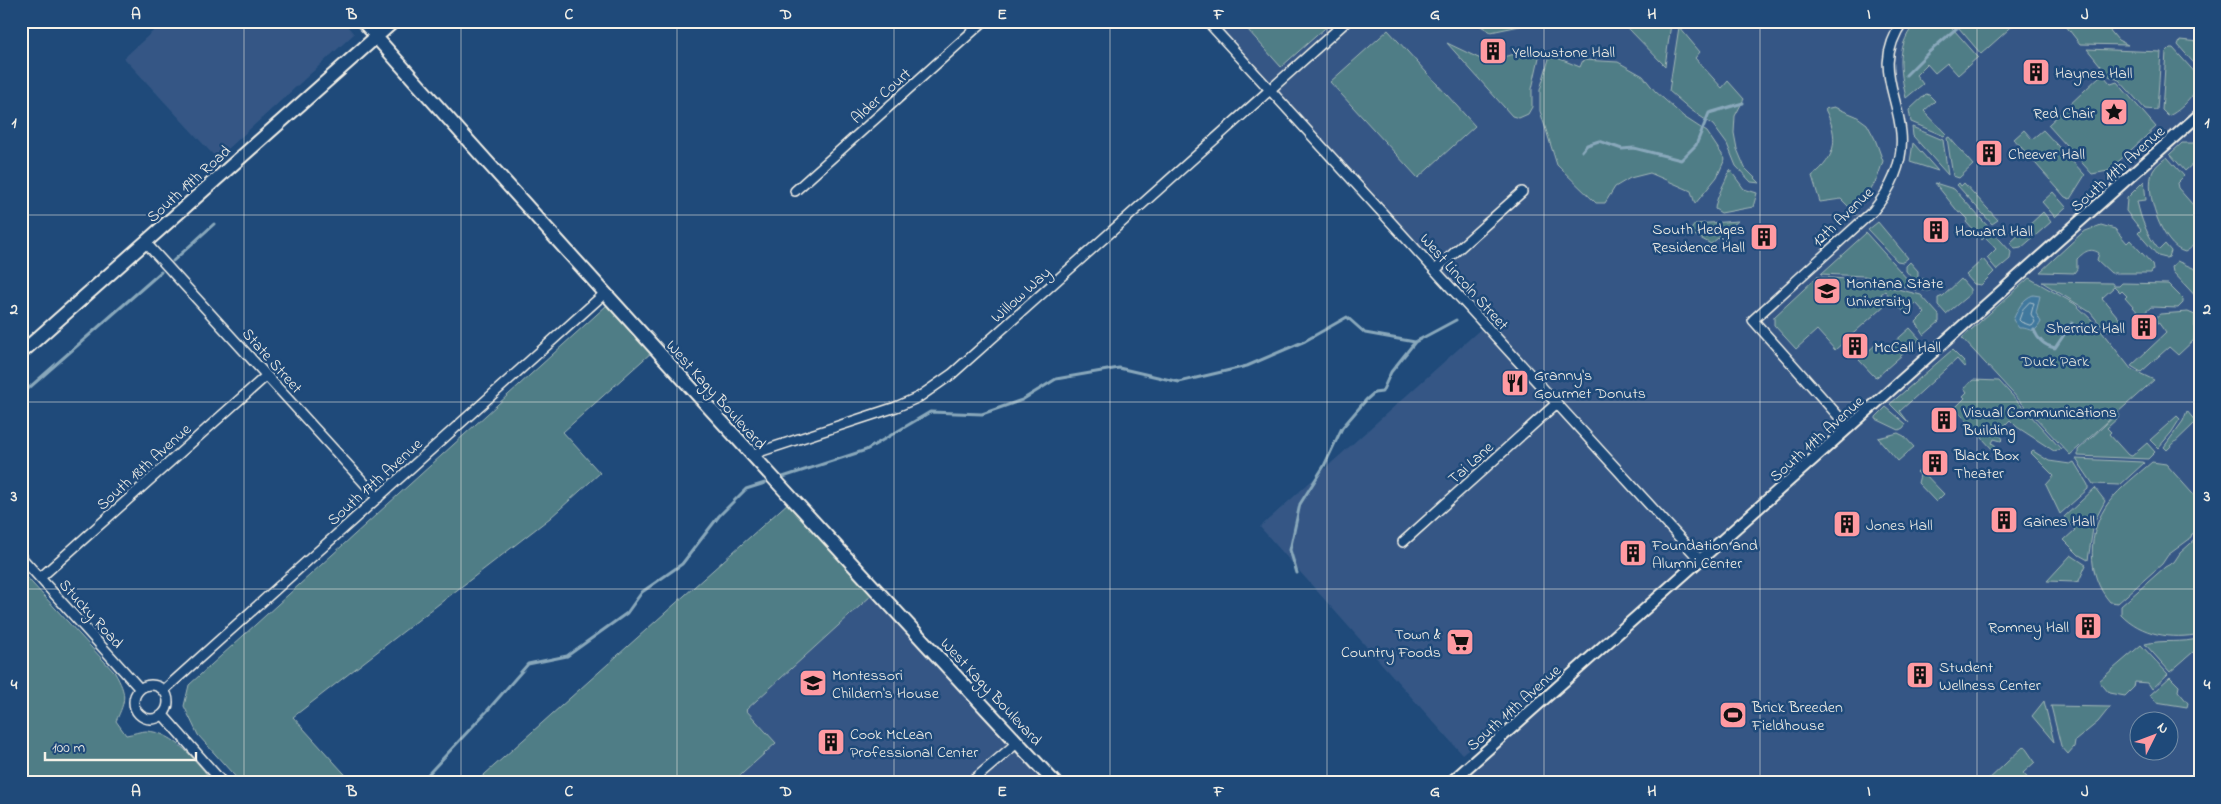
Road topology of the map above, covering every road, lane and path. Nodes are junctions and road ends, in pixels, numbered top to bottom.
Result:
1 (362, 21) edge
2 (394, 21) edge
3 (984, 21) edge
4 (1207, 21) edge
5 (1347, 21) edge
6 (1903, 21) edge
7 (376, 38) junction
8 (1270, 90) junction
9 (2200, 114) edge
10 (795, 192) dead end
11 (1522, 192) dead end
12 (146, 243) junction
13 (1435, 270) junction
14 (604, 294) junction
15 (21, 353) edge
16 (266, 376) junction
17 (1557, 403) junction
18 (1849, 428) junction
19 (750, 455) junction
20 (378, 498) junction
21 (1403, 542) dead end
22 (21, 557) edge
23 (1700, 560) junction
24 (40, 578) junction
25 (140, 688) junction
26 (164, 690) junction
27 (163, 715) junction
28 (1018, 742) junction
29 (223, 783) edge
30 (970, 783) edge
31 (1055, 783) edge
32 (1450, 783) edge

1 - 7 street, West Kagy Boulevard
2 - 7 main road, South 19th Road
3 - 10 street, Alder Court
4 - 8 street, West Lincoln Street
5 - 8 street, Willow Way
6 - 18 street, 12th Avenue
7 - 12 main road, South 19th Road
7 - 14 main road, West Kagy Boulevard
8 - 13 street, West Lincoln Street
8 - 19 street, Willow Way
9 - 18 street, South 11th Avenue
11 - 13 street
12 - 15 main road, South 19th Road
12 - 16 street, State Street
13 - 17 street, West Lincoln Street
14 - 19 main road, West Kagy Boulevard
14 - 20 street, South 17th Avenue
16 - 20 street, State Street
16 - 24 street, South 18th Avenue
17 - 21 street, Tai Lane
17 - 23 street, West Lincoln Street
18 - 23 street, South 11th Avenue
19 - 28 main road, West Kagy Boulevard
20 - 26 street, South 17th Avenue
22 - 24 street, Stucky Road
23 - 32 street, South 11th Avenue
24 - 25 street, Stucky Road
25 - 26 street
25 - 27 street
26 - 27 street
27 - 29 street
28 - 30 street
28 - 31 main road, West Kagy Boulevard

